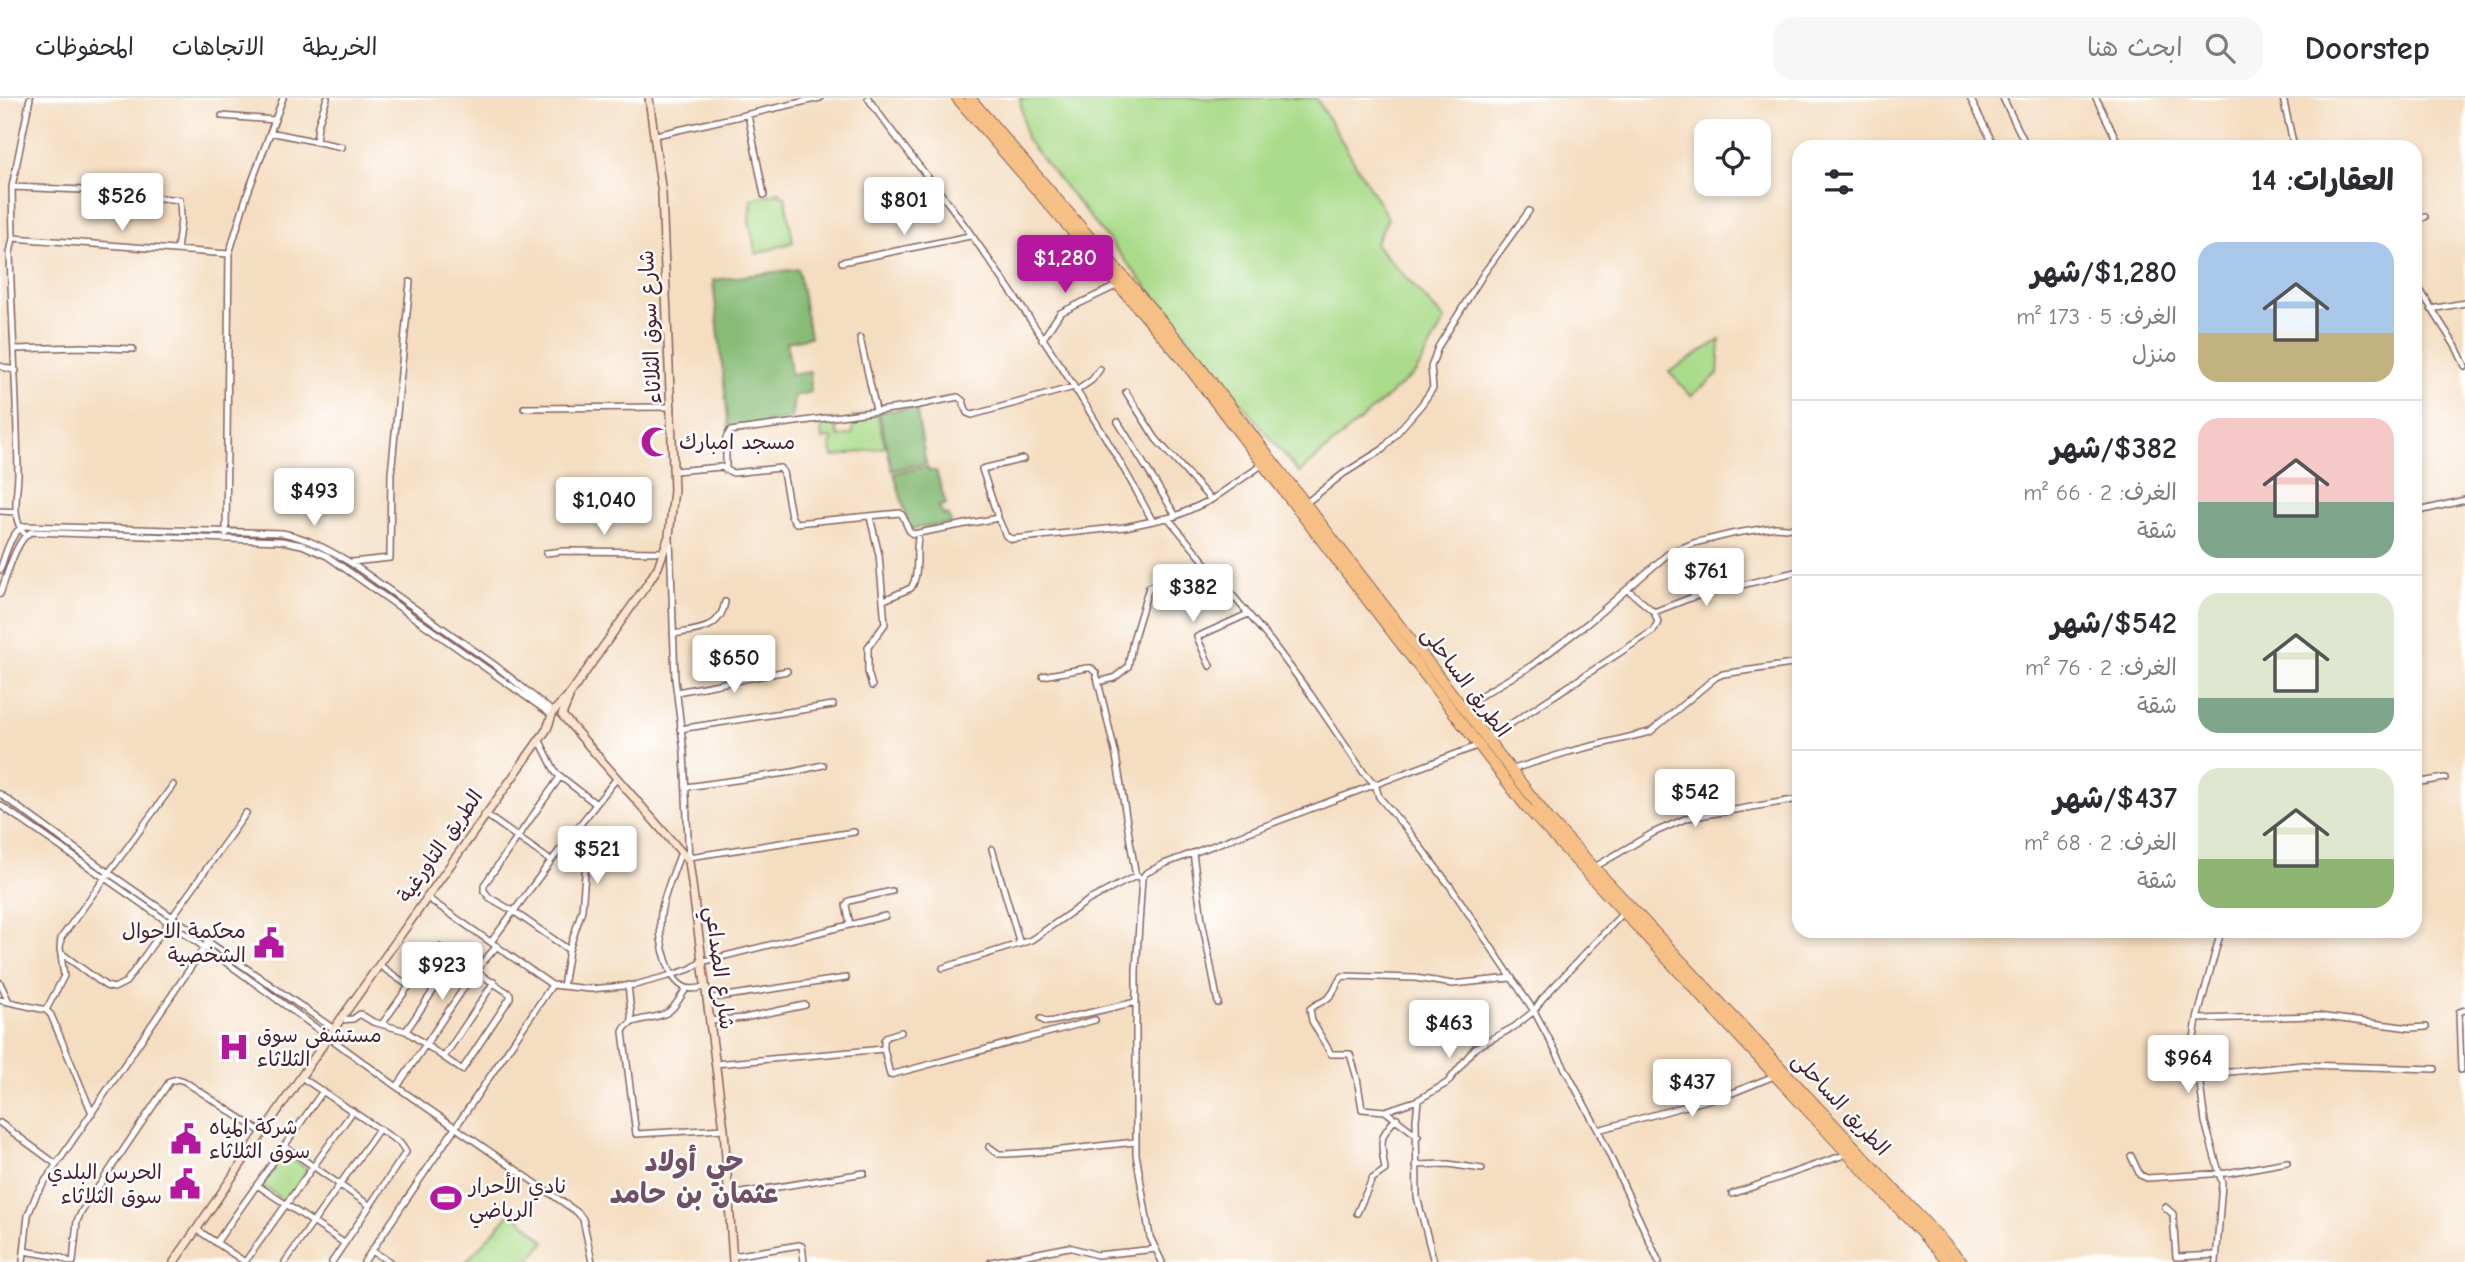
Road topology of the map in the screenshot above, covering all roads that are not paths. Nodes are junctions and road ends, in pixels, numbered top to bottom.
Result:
1 (30, 98) edge
2 (282, 98) edge
3 (327, 98) edge
4 (649, 98) edge
5 (778, 98) edge
6 (820, 98) edge
7 (869, 98) edge
8 (957, 98) edge
9 (970, 98) edge
10 (1970, 98) edge
11 (2003, 98) edge
12 (2283, 98) edge
13 (2099, 99) edge
14 (780, 106) junction
15 (748, 115) junction
16 (222, 116) dead end
17 (275, 120) junction
18 (270, 132) junction
19 (656, 135) junction
20 (999, 140) junction
21 (1991, 140) edge
22 (2024, 140) edge
23 (2117, 140) edge
24 (2292, 140) edge
25 (316, 142) junction
26 (342, 147) dead end
27 (12, 187) junction
28 (936, 187) junction
29 (764, 195) dead end
30 (888, 198) dead end
31 (1529, 211) dead end
32 (2426, 217) dead end
33 (2422, 218) edge
34 (970, 236) junction
35 (13, 238) junction
36 (177, 250) junction
37 (229, 254) junction
38 (842, 262) dead end
39 (410, 282) dead end
40 (1118, 285) junction
41 (2422, 294) edge
42 (2465, 303) edge
43 (2431, 309) junction
44 (860, 338) dead end
45 (1042, 340) junction
46 (15, 349) junction
47 (133, 349) dead end
48 (0, 366) edge
49 (2465, 366) edge
50 (1100, 369) dead end
51 (16, 371) junction
52 (1075, 389) junction
53 (1126, 392) dead end
54 (672, 407) junction
55 (524, 408) dead end
56 (876, 410) junction
57 (1118, 422) dead end
58 (1023, 459) dead end
59 (1262, 465) junction
60 (726, 470) junction
61 (674, 471) junction
62 (1211, 500) junction
63 (2465, 500) edge
64 (1306, 503) junction
65 (2422, 510) edge
66 (0, 511) edge
67 (16, 512) junction
68 (1176, 516) junction
69 (870, 517) junction
70 (998, 518) junction
71 (1168, 519) junction
72 (1152, 520) junction
73 (19, 528) junction
74 (1792, 528) edge
75 (119, 531) junction
76 (919, 533) junction
77 (25, 534) junction
78 (226, 536) junction
79 (669, 536) junction
80 (664, 552) junction
81 (546, 553) dead end
82 (2, 558) edge
83 (351, 562) junction
84 (0, 570) edge
85 (1213, 570) junction
86 (1792, 573) edge
87 (1627, 589) junction
88 (0, 594) edge
89 (884, 600) junction
90 (725, 602) dead end
91 (1654, 612) junction
92 (1248, 614) junction
93 (433, 620) junction
94 (428, 627) junction
95 (673, 634) junction
96 (1413, 645) junction
97 (1405, 652) junction
98 (1792, 664) edge
99 (1210, 666) dead end
100 (788, 671) dead end
101 (1043, 676) dead end
102 (1098, 682) junction
103 (872, 686) dead end
104 (677, 692) junction
105 (833, 705) dead end
106 (1461, 707) junction
107 (556, 714) junction
108 (680, 729) junction
109 (539, 739) junction
110 (1481, 743) junction
111 (823, 765) dead end
112 (1510, 770) junction
113 (561, 777) junction
114 (617, 778) junction
115 (2445, 778) dead end
116 (2422, 782) edge
117 (1375, 784) junction
118 (173, 785) dead end
119 (686, 787) junction
120 (0, 794) edge
121 (1792, 800) edge
122 (0, 804) edge
123 (596, 804) junction
124 (247, 813) dead end
125 (485, 814) junction
126 (854, 832) dead end
127 (570, 836) junction
128 (518, 838) junction
129 (992, 849) dead end
130 (1193, 853) junction
131 (686, 857) junction
132 (551, 861) junction
133 (1593, 868) junction
134 (109, 873) junction
135 (1139, 877) junction
136 (104, 879) junction
137 (892, 891) dead end
138 (426, 897) junction
139 (513, 911) junction
140 (1624, 912) junction
141 (172, 916) junction
142 (885, 916) dead end
143 (167, 923) junction
144 (849, 925) junction
145 (2219, 938) edge
146 (208, 942) junction
147 (494, 944) junction
148 (1020, 944) junction
149 (203, 948) junction
150 (569, 950) junction
151 (61, 953) junction
152 (456, 957) junction
153 (701, 961) junction
154 (379, 965) junction
155 (943, 968) dead end
156 (476, 970) junction
157 (672, 975) junction
158 (846, 978) dead end
159 (1511, 978) junction
160 (494, 982) junction
161 (0, 983) edge
162 (552, 985) junction
163 (628, 985) junction
164 (409, 986) junction
165 (563, 986) junction
166 (704, 987) junction
167 (685, 989) junction
168 (706, 999) junction
169 (0, 1000) edge
170 (9, 1002) junction
171 (1136, 1002) junction
172 (1218, 1003) dead end
173 (805, 1005) dead end
174 (46, 1010) junction
175 (2465, 1010) edge
176 (1534, 1011) junction
177 (2196, 1019) junction
178 (340, 1020) junction
179 (1041, 1020) dead end
180 (1095, 1020) dead end
181 (709, 1021) junction
182 (632, 1022) junction
183 (382, 1024) junction
184 (2426, 1027) dead end
185 (334, 1029) junction
186 (406, 1031) junction
187 (901, 1032) dead end
188 (329, 1037) junction
189 (427, 1044) junction
190 (884, 1049) junction
191 (444, 1057) junction
192 (715, 1064) junction
193 (2435, 1069) dead end
194 (2461, 1070) dead end
195 (2198, 1075) junction
196 (1774, 1076) junction
197 (301, 1077) junction
198 (397, 1087) junction
199 (323, 1091) junction
200 (1419, 1100) junction
201 (352, 1111) junction
202 (1385, 1111) junction
203 (92, 1113) junction
204 (1397, 1118) junction
205 (0, 1123) edge
206 (455, 1128) junction
207 (379, 1129) junction
208 (724, 1129) junction
209 (1598, 1130) junction
210 (263, 1133) junction
211 (1834, 1133) junction
212 (1418, 1136) junction
213 (1135, 1142) junction
214 (284, 1146) junction
215 (989, 1147) dead end
216 (1847, 1154) junction
217 (2131, 1156) dead end
218 (2287, 1162) dead end
219 (56, 1164) junction
220 (1416, 1165) junction
221 (312, 1166) junction
222 (1482, 1169) dead end
223 (864, 1173) dead end
224 (2219, 1173) junction
225 (257, 1185) junction
226 (340, 1185) junction
227 (1731, 1194) dead end
228 (729, 1195) junction
229 (287, 1204) junction
230 (369, 1205) junction
231 (2165, 1207) dead end
232 (1357, 1213) dead end
233 (313, 1222) junction
234 (196, 1229) junction
235 (216, 1243) junction
236 (344, 1243) junction
237 (1156, 1250) junction
238 (24, 1251) junction
239 (372, 1251) junction
240 (733, 1259) edge
241 (2216, 1259) edge
242 (23, 1262) edge
243 (71, 1262) edge
244 (174, 1262) edge
245 (245, 1262) edge
246 (285, 1262) edge
247 (332, 1262) edge
248 (365, 1262) edge
249 (390, 1262) edge
250 (592, 1262) edge
251 (804, 1262) edge
252 (991, 1262) edge
253 (1162, 1262) edge
254 (1434, 1262) edge
255 (1659, 1262) edge
256 (1948, 1262) edge
257 (1962, 1262) edge

1 - 27 street
2 - 17 street
3 - 25 street
4 - 19 street, شارع سوق الثلاثاء
5 - 14 street
6 - 14 street
7 - 28 street
8 - 20 highway, الطريق الساحلى
9 - 20 highway, الطريق الساحلى
10 - 21 street
11 - 22 street
12 - 24 street
13 - 23 street
14 - 15 street
15 - 19 street
15 - 29 street
16 - 17 street
17 - 18 street
18 - 25 street
18 - 37 street
19 - 54 street, شارع سوق الثلاثاء
20 - 40 highway, الطريق الساحلى
20 - 64 highway, الطريق الساحلى
25 - 26 street
27 - 35 street
27 - 36 street
28 - 30 street
28 - 34 street
31 - 64 street
32 - 33 street
34 - 38 street
34 - 45 street
35 - 36 street
35 - 46 street
36 - 37 street
37 - 78 street
39 - 83 street
40 - 45 street
40 - 59 highway, الطريق الساحلى
41 - 43 street
42 - 43 street
43 - 49 street
44 - 56 street
45 - 52 street
46 - 47 street
46 - 51 street
48 - 51 street
50 - 52 street
51 - 67 street
52 - 56 street
52 - 72 street
53 - 62 street
54 - 55 street
54 - 61 street, شارع سوق الثلاثاء
56 - 60 street
57 - 68 street
58 - 70 street
59 - 62 street
59 - 97 highway, الطريق الساحلى
60 - 61 street
60 - 69 street
61 - 79 street, شارع سوق الثلاثاء
62 - 68 street
63 - 65 street
64 - 96 highway, الطريق الساحلى
66 - 67 street
67 - 73 street
68 - 71 street
69 - 76 street
69 - 89 street
70 - 72 street
70 - 76 street
71 - 72 street
71 - 85 street
73 - 75 street
73 - 77 street
73 - 82 street
74 - 87 street
75 - 77 street
75 - 78 street
76 - 89 street
77 - 88 street
78 - 83 street
78 - 94 street
79 - 80 street, شارع سوق الثلاثاء
79 - 95 street
80 - 81 street
80 - 107 street, شارع سوق الثلاثاء
82 - 84 street
83 - 93 street
85 - 92 street
85 - 102 street
86 - 91 street
87 - 91 street
87 - 106 street
89 - 103 street
90 - 95 street
91 - 110 street
92 - 99 street
92 - 117 street
93 - 94 street
93 - 107 street
94 - 107 street
95 - 104 street
96 - 97 highway
96 - 106 highway, الطريق الساحلى
97 - 110 highway, الطريق الساحلى
98 - 112 street
100 - 104 street
101 - 102 street
102 - 135 street
104 - 108 street
105 - 108 street
106 - 110 highway, الطريق الساحلى
107 - 109 street, الطريق التاورغية
107 - 114 street
108 - 119 street
109 - 113 street
109 - 125 street, الطريق التاورغية
110 - 112 highway, الطريق الساحلى
110 - 117 street
110 - 140 highway, الطريق الساحلى
111 - 119 street
112 - 133 highway, الطريق الساحلى
113 - 123 street
113 - 128 street
114 - 123 street
114 - 131 street
115 - 116 street
117 - 130 street
117 - 159 street
118 - 134 street
119 - 131 street
120 - 134 street
121 - 133 street
122 - 136 street
123 - 127 street
124 - 141 street
125 - 128 street
125 - 138 street, الطريق التاورغية
126 - 131 street
127 - 132 street
127 - 150 street
128 - 132 street
128 - 139 street
129 - 148 street
130 - 135 street
130 - 172 street
131 - 153 street, شارع الصداعي
131 - 157 street
132 - 139 street
133 - 211 highway, الطريق الساحلى
134 - 136 street
134 - 141 street
135 - 148 street
135 - 171 street
136 - 143 street
136 - 151 street
137 - 144 street
138 - 147 street
138 - 154 street, الطريق التاورغية
139 - 147 street
139 - 150 street
140 - 176 street
140 - 196 highway, الطريق الساحلى
141 - 143 street
141 - 146 street
142 - 144 street
143 - 149 street
143 - 151 street
144 - 153 street
145 - 177 street
146 - 149 street
146 - 185 street
147 - 156 street
147 - 162 street
148 - 155 street
149 - 188 street
149 - 203 street
150 - 165 street
151 - 174 street
152 - 156 street
152 - 164 street
152 - 186 street
153 - 157 street
153 - 166 street, شارع الصداعي
154 - 164 street
154 - 178 street, الطريق التاورغية
156 - 160 street
156 - 189 street
157 - 163 street
157 - 167 street
158 - 168 street
159 - 176 street
159 - 202 street
160 - 191 street
160 - 191 street
161 - 170 street
162 - 165 street
162 - 206 street
163 - 165 street
163 - 182 street
164 - 183 street
166 - 167 street
166 - 168 street, شارع الصداعي
167 - 182 street
168 - 181 street, شارع الصداعي
169 - 170 street
170 - 174 street
171 - 179 street
171 - 213 street
173 - 181 street
174 - 203 street
175 - 194 street
176 - 200 street
176 - 209 street
177 - 184 street
177 - 195 street
178 - 183 street
178 - 185 street, الطريق التاورغية
180 - 190 street
181 - 192 street, شارع الصداعي
182 - 208 street
183 - 186 street
185 - 188 street, الطريق التاورغية
186 - 189 street
187 - 190 street
188 - 197 street, الطريق التاورغية
188 - 198 street
189 - 191 street
189 - 198 street
190 - 192 street
192 - 208 street, شارع الصداعي
193 - 195 street
195 - 224 street
196 - 209 street
196 - 211 highway, الطريق الساحلى
197 - 199 street
197 - 210 street, الطريق التاورغية
198 - 206 street
199 - 201 street
199 - 214 street
200 - 202 street
200 - 212 street
201 - 207 street
201 - 221 street
202 - 204 street
203 - 219 street
204 - 212 street
204 - 232 street
205 - 219 street
206 - 239 street
206 - 250 street
207 - 226 street
207 - 230 street
208 - 228 street, شارع الصداعي
209 - 255 street
210 - 234 street, الطريق التاورغية
210 - 243 street
211 - 216 highway, الطريق الساحلى
211 - 257 highway, الطريق الساحلى
212 - 220 street
213 - 215 street
213 - 237 street
214 - 221 street
214 - 225 street
216 - 227 street
216 - 256 highway, الطريق الساحلى
217 - 224 street
218 - 224 street
219 - 238 street
220 - 222 street
220 - 254 street
221 - 226 street
221 - 229 street
223 - 228 street
224 - 241 street
225 - 229 street
225 - 235 street
226 - 230 street
226 - 233 street
228 - 240 street, شارع الصداعي
229 - 233 street
229 - 245 street
230 - 236 street
231 - 241 street
233 - 236 street
233 - 246 street
234 - 235 street
234 - 244 street, الطريق التاورغية
235 - 245 street
236 - 247 street
237 - 252 street
237 - 253 street
238 - 242 street
238 - 243 street
239 - 248 street
239 - 249 street
240 - 251 street

